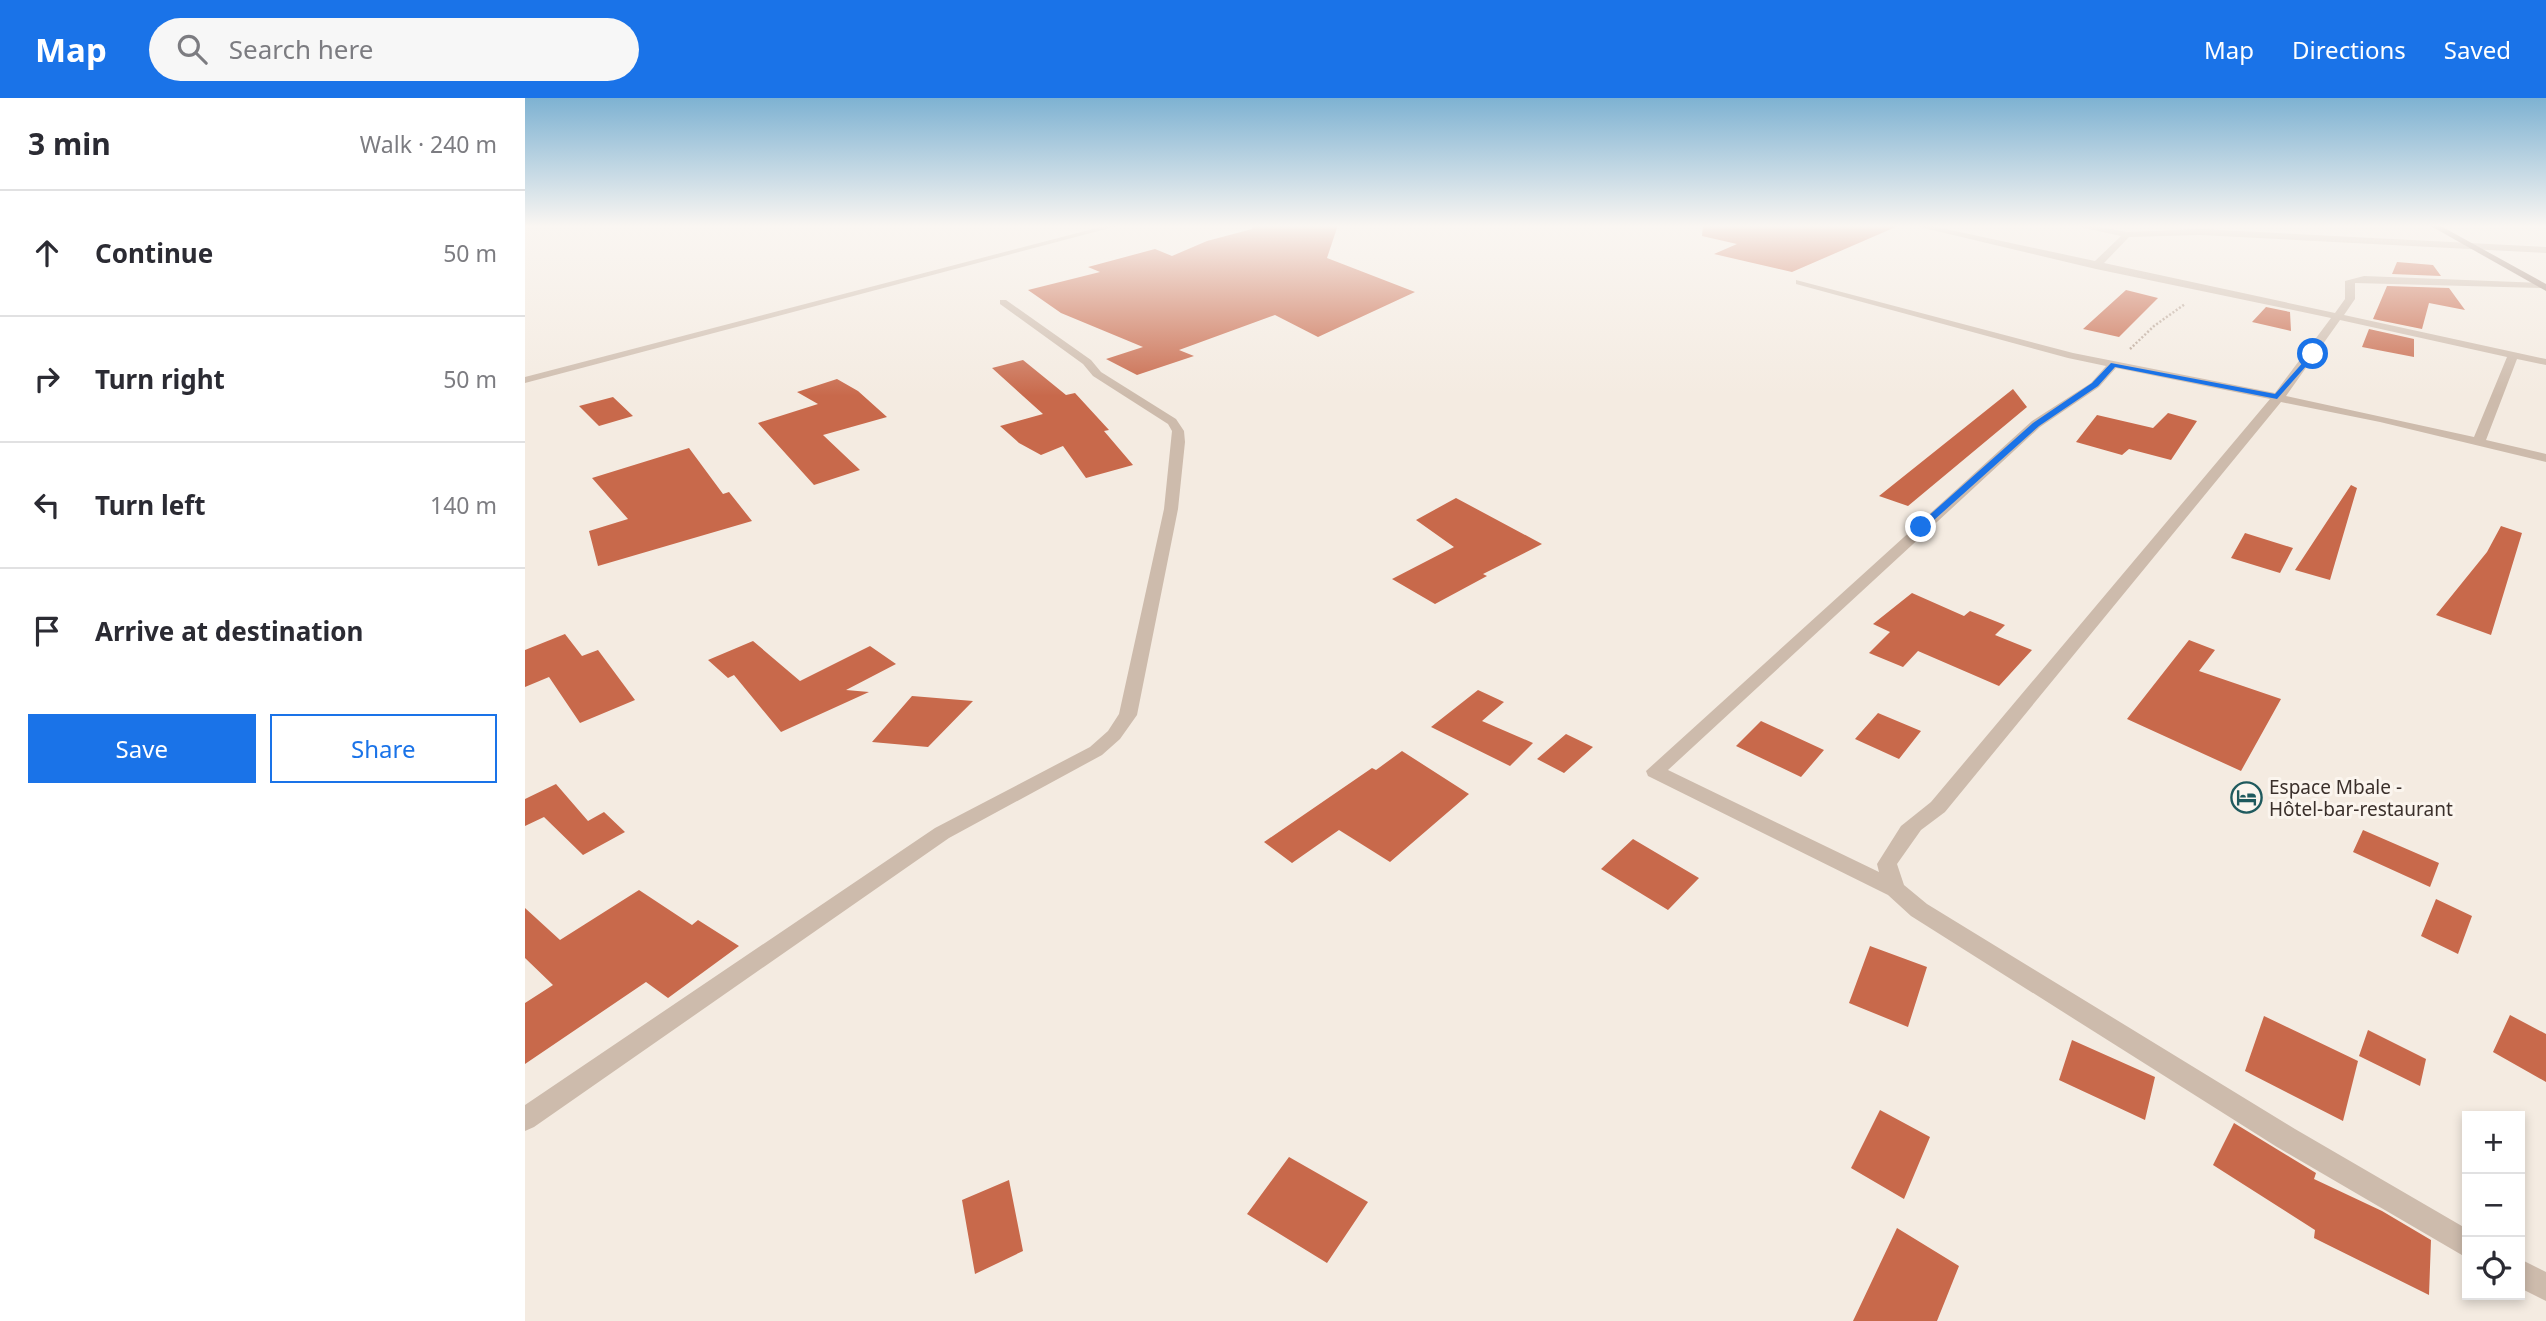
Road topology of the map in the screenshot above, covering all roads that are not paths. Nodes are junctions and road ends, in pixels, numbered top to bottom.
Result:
1 (899, 282) edge
2 (1799, 282) dead end
3 (2172, 282) edge
4 (2350, 282) edge
5 (2438, 282) edge
6 (2543, 286) edge
7 (1003, 302) dead end
8 (2339, 318) junction
9 (2513, 355) junction
10 (2546, 362) edge
11 (2114, 364) junction
12 (525, 380) edge
13 (2277, 396) junction
14 (2479, 441) junction
15 (2546, 458) edge
16 (1895, 889) junction
17 (525, 1119) edge
18 (2462, 1241) edge
19 (2525, 1276) edge
20 (2546, 1287) edge

1 - 12 lane
2 - 11 street
3 - 8 street
4 - 8 street
5 - 6 street
7 - 17 street
8 - 9 street
8 - 13 street
9 - 10 street
9 - 14 street
11 - 13 street
11 - 16 street
13 - 14 street
13 - 16 street
14 - 15 street
16 - 18 street
19 - 20 street

